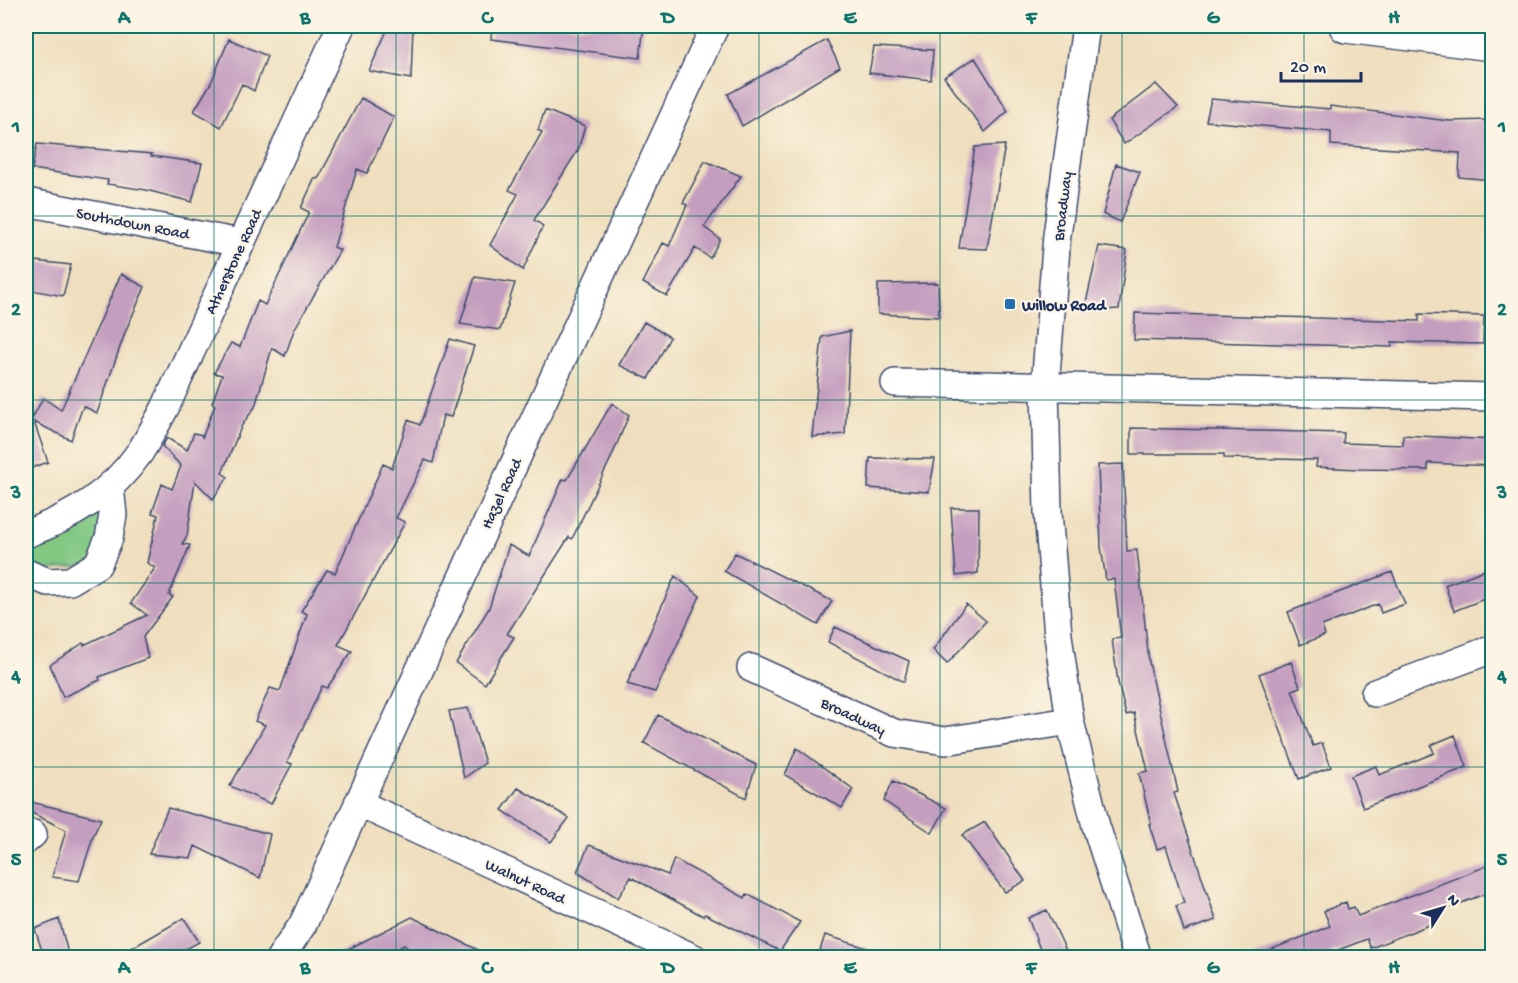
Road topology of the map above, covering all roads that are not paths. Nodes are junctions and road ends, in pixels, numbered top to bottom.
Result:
1 (341, 26) edge
2 (716, 26) edge
3 (1086, 26) edge
4 (1346, 26) edge
5 (1492, 44) edge
6 (26, 202) edge
7 (240, 243) junction
8 (895, 383) dead end
9 (1045, 387) junction
10 (1492, 397) edge
11 (110, 487) junction
12 (26, 534) edge
13 (26, 573) edge
14 (1492, 649) edge
15 (751, 668) dead end
16 (1375, 693) dead end
17 (1070, 721) junction
18 (358, 802) junction
19 (280, 957) edge
20 (694, 957) edge
21 (1138, 957) edge

1 - 7 street, Atherstone Road
2 - 18 street, Hazel Road
3 - 9 street, Broadway
4 - 5 street
6 - 7 street, Southdown Road
7 - 11 street, Atherstone Road
8 - 9 street
9 - 10 street
9 - 17 street, Broadway
11 - 12 street, Atherstone Road
11 - 13 street
14 - 16 street
15 - 17 street, Broadway
17 - 21 street, Broadway
18 - 19 street, Hazel Road
18 - 20 street, Walnut Road

